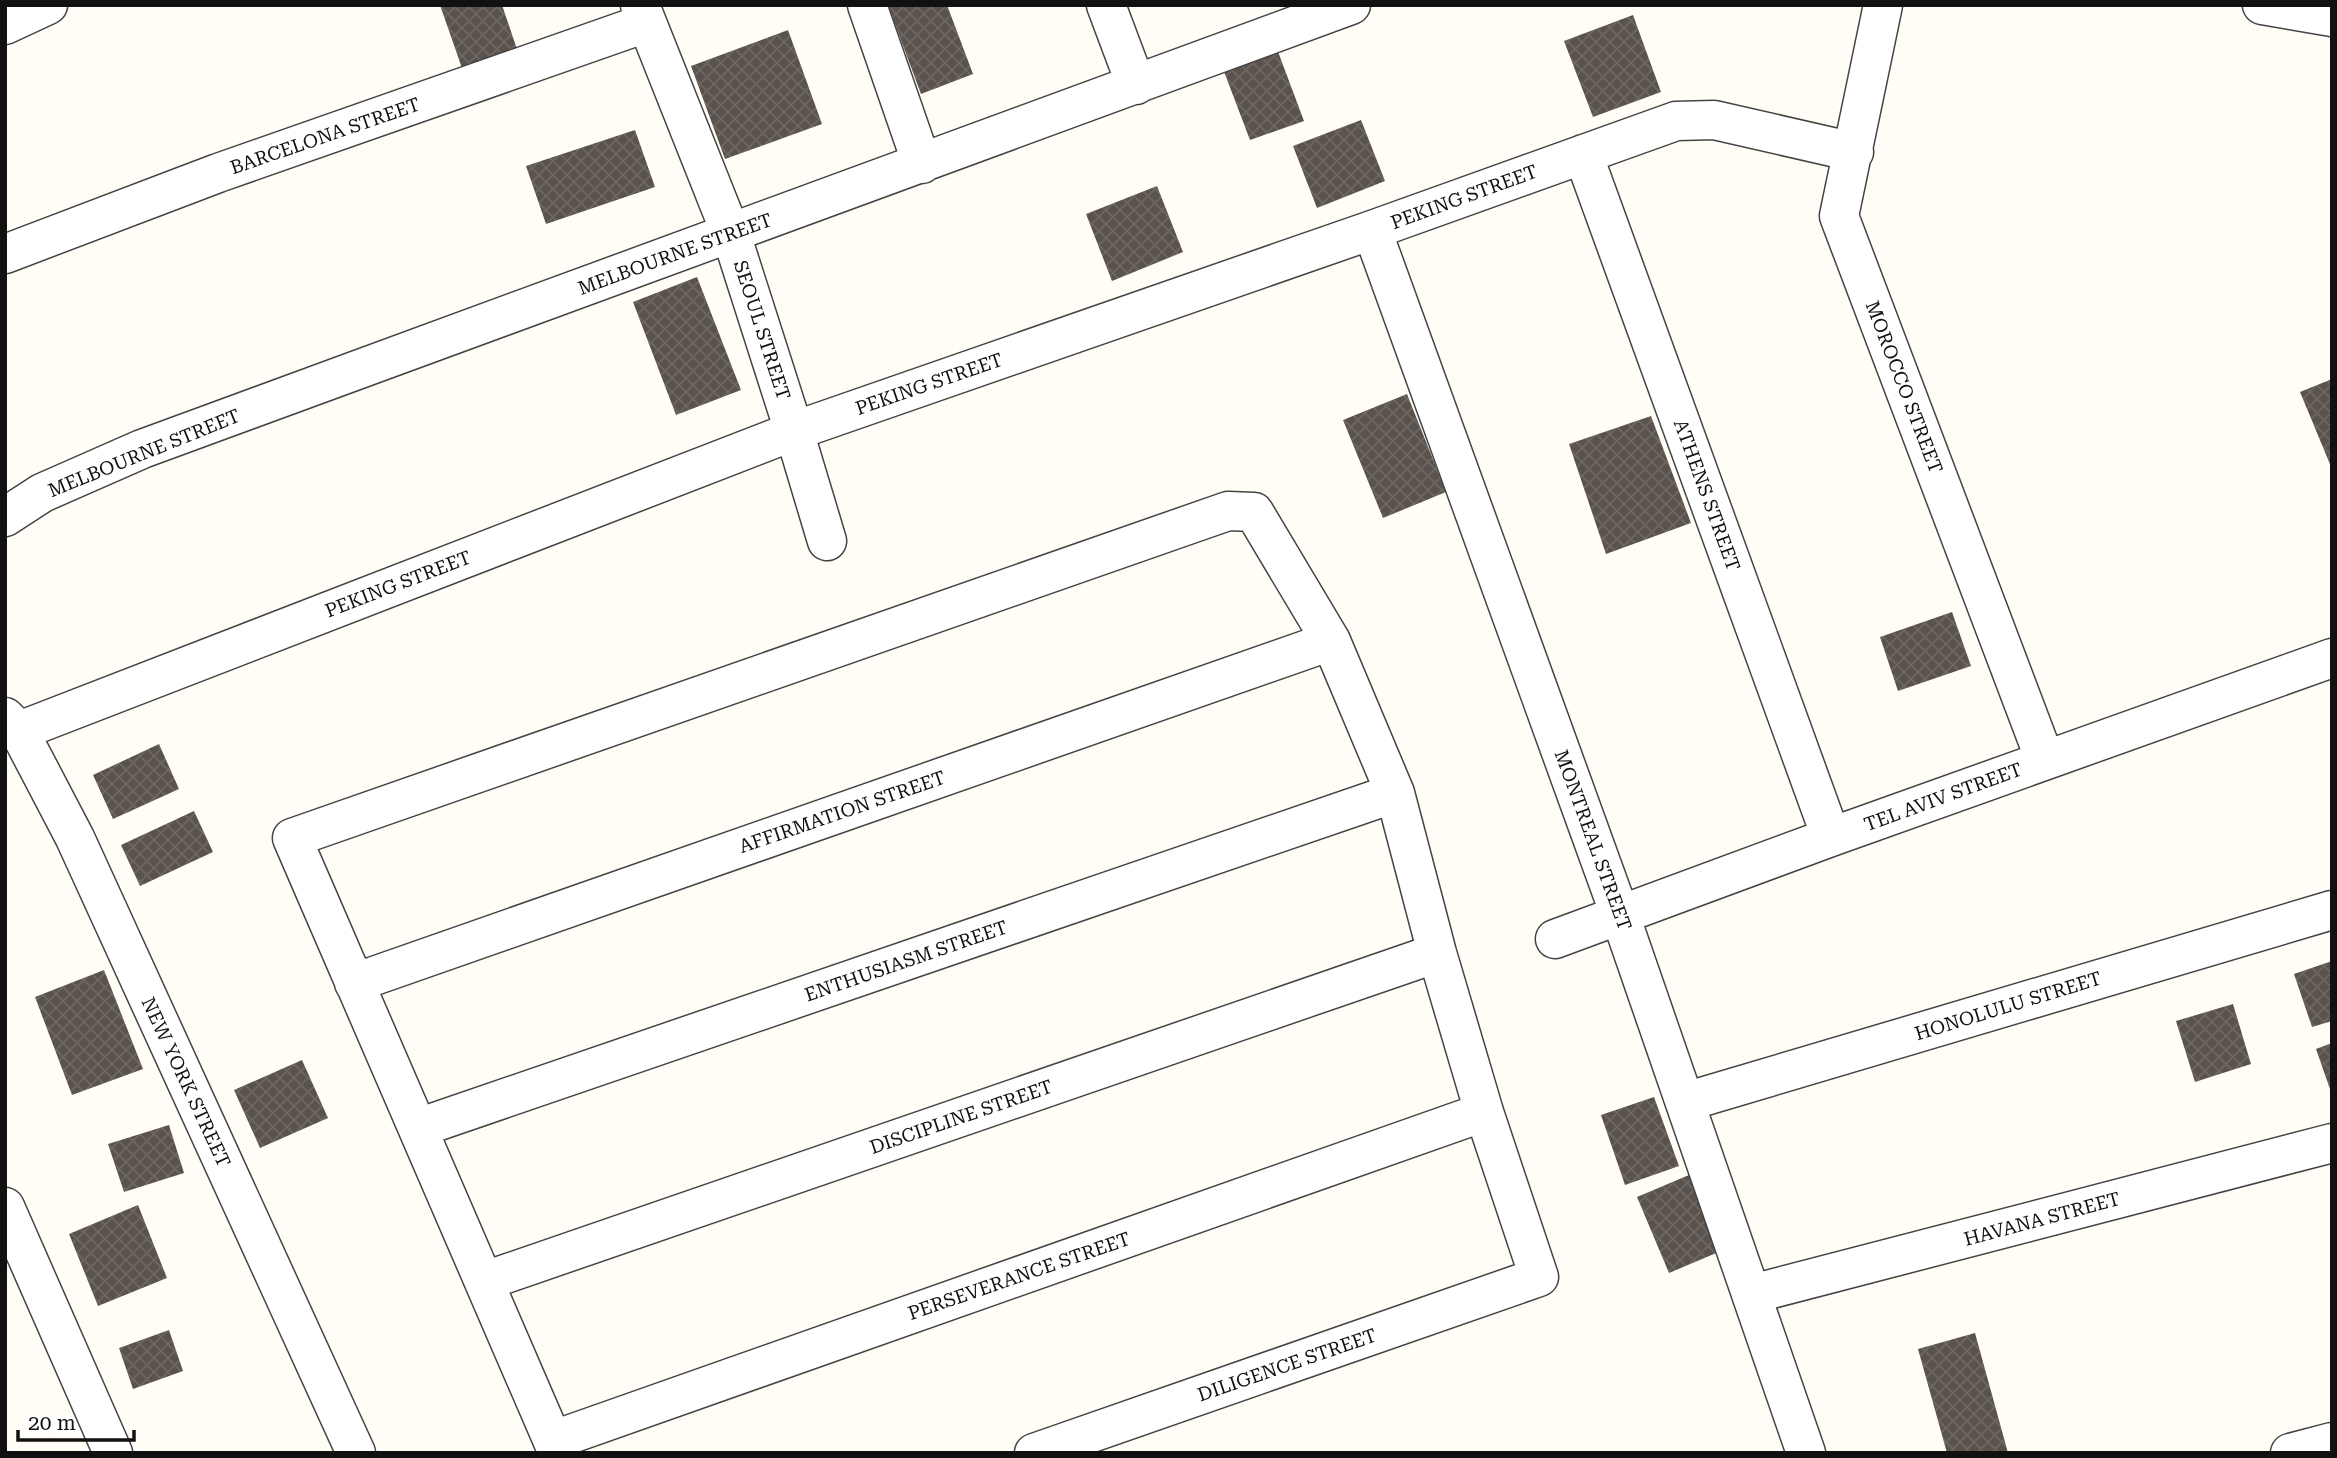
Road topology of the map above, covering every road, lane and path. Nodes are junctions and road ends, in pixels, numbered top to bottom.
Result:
1 (48, 5) edge
2 (867, 5) edge
3 (1106, 5) edge
4 (1350, 5) edge
5 (1883, 5) edge
6 (2262, 5) edge
7 (643, 14) edge
8 (2332, 17) edge
9 (5, 25) edge
10 (1136, 85) junction
11 (1854, 152) junction
12 (1583, 154) junction
13 (922, 164) junction
14 (1372, 230) junction
15 (731, 234) junction
16 (5, 254) edge
17 (794, 431) junction
18 (5, 516) edge
19 (827, 541) dead end
20 (1331, 641) junction
21 (2332, 658) edge
22 (12, 724) edge
23 (2045, 760) junction
24 (1395, 793) junction
25 (1831, 837) junction
26 (2332, 910) edge
27 (1620, 915) junction
28 (1555, 939) dead end
29 (1437, 953) junction
30 (354, 983) junction
31 (1685, 1102) junction
32 (1484, 1112) junction
33 (418, 1128) junction
34 (2332, 1143) edge
35 (5, 1207) edge
36 (485, 1280) junction
37 (1752, 1294) junction
38 (2332, 1442) edge
39 (556, 1446) edge
40 (113, 1453) edge
41 (356, 1453) edge
42 (1034, 1453) edge
43 (1806, 1453) edge
44 (2290, 1453) edge

1 - 9 street
2 - 13 street
3 - 10 street
4 - 10 street, MELBOURNE STREET
5 - 11 street, MOROCCO STREET
6 - 8 street
7 - 15 street, SEOUL STREET
7 - 16 street, BARCELONA STREET
10 - 13 street, MELBOURNE STREET
11 - 12 street, PEKING STREET
11 - 23 street, MOROCCO STREET
12 - 14 street, PEKING STREET
12 - 25 street, ATHENS STREET
13 - 15 street, MELBOURNE STREET
14 - 17 street, PEKING STREET
14 - 27 street, MONTREAL STREET
15 - 17 street, SEOUL STREET
15 - 18 street, MELBOURNE STREET
17 - 19 street, SEOUL STREET
17 - 22 street, PEKING STREET
20 - 24 street
20 - 30 street, AFFIRMATION STREET
20 - 30 street
21 - 23 street, TEL AVIV STREET
22 - 41 street, NEW YORK STREET
23 - 25 street, TEL AVIV STREET
24 - 29 street
24 - 33 street, ENTHUSIASM STREET
25 - 27 street, TEL AVIV STREET
26 - 31 street, HONOLULU STREET
27 - 28 street, TEL AVIV STREET
27 - 31 street, MONTREAL STREET
29 - 32 street
29 - 36 street, DISCIPLINE STREET
30 - 33 street
31 - 37 street, MONTREAL STREET
32 - 39 street, PERSEVERANCE STREET
32 - 42 street, DILIGENCE STREET
33 - 36 street
34 - 37 street, HAVANA STREET
35 - 40 street
36 - 39 street
37 - 43 street, MONTREAL STREET
38 - 44 street

